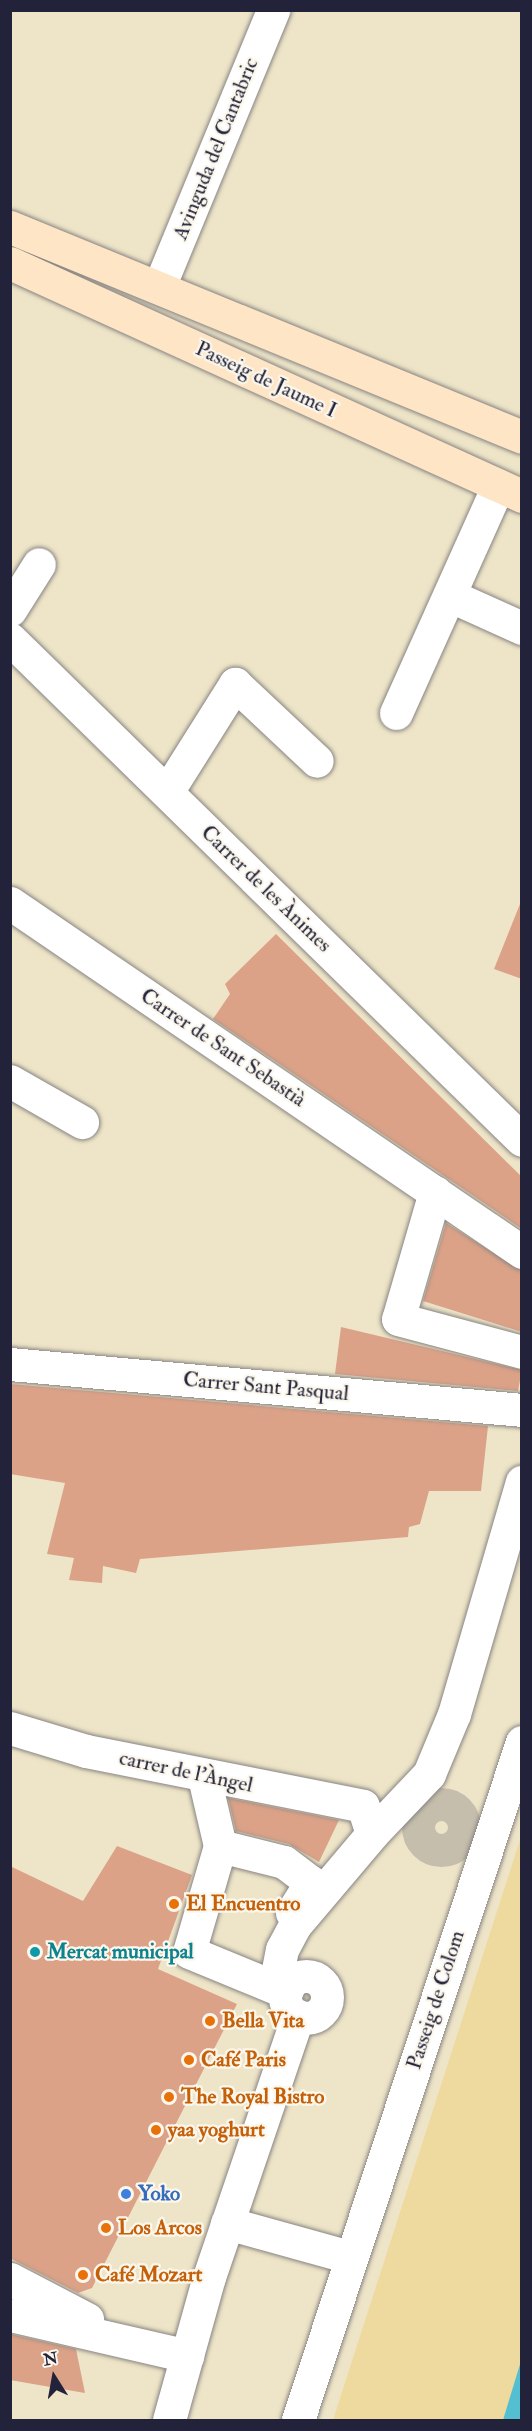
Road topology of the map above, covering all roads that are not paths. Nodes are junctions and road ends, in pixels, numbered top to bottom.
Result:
1 (273, 10) edge
2 (10, 227) edge
3 (10, 263) edge
4 (159, 287) junction
5 (522, 437) edge
6 (510, 491) edge
7 (39, 564) dead end
8 (452, 596) junction
9 (10, 609) edge
10 (522, 628) edge
11 (10, 639) edge
12 (396, 713) dead end
13 (317, 761) dead end
14 (168, 792) junction
15 (10, 903) edge
16 (10, 1081) edge
17 (81, 1122) dead end
18 (522, 1140) edge
19 (435, 1192) junction
20 (522, 1252) edge
21 (522, 1352) edge
22 (10, 1364) edge
23 (522, 1410) edge
24 (522, 1482) edge
25 (10, 1728) edge
26 (522, 1742) edge
27 (204, 1777) junction
28 (368, 1820) junction
29 (220, 1846) junction
30 (252, 1978) junction
31 (291, 1998) junction
32 (227, 2223) junction
33 (351, 2257) junction
34 (10, 2279) edge
35 (10, 2315) edge
36 (120, 2336) junction
37 (187, 2356) junction
38 (169, 2421) edge
39 (298, 2421) edge

1 - 4 street, Avinguda del Cantabric
2 - 4 street, Passeig de Jaume I
3 - 6 street, Passeig de Jaume I
4 - 5 street, Passeig de Jaume I
6 - 8 street
7 - 9 street
8 - 10 street
8 - 12 street
11 - 14 street, Carrer de les Ànimes
13 - 14 street
14 - 18 street, Carrer de les Ànimes
15 - 19 street, Carrer de Sant Sebastià
16 - 17 street
19 - 20 street, Carrer de Sant Sebastià
19 - 21 street
22 - 23 street, Carrer Sant Pasqual
24 - 28 street
25 - 27 street, carrer de l'Àngel
26 - 33 street, Passeig de Colom
27 - 28 street, carrer de l'Àngel
27 - 29 street
28 - 31 street
29 - 30 street
29 - 30 street
30 - 31 street
31 - 32 street
32 - 33 street
32 - 37 street
33 - 39 street, Passeig de Colom
34 - 36 street
35 - 36 street
36 - 37 street
37 - 38 street

